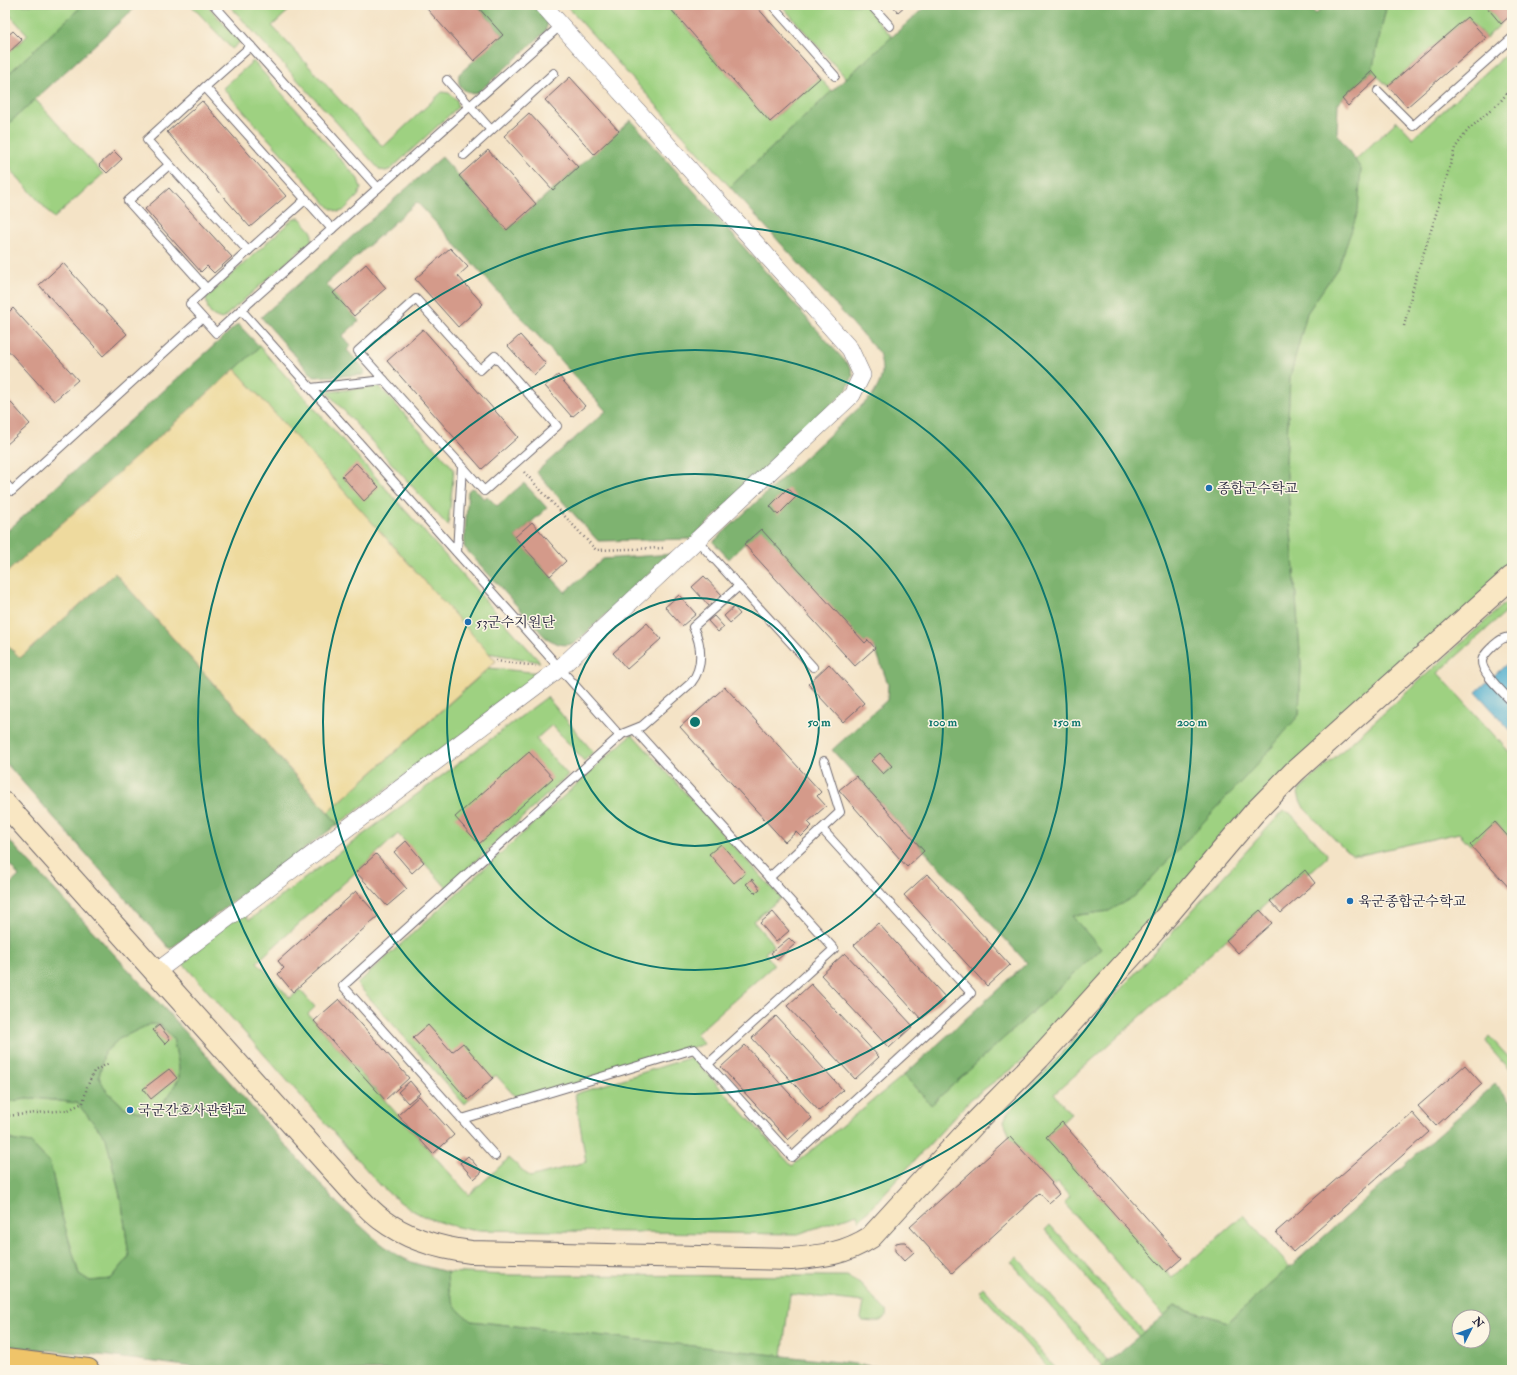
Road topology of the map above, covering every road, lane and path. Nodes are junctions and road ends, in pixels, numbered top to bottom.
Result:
1 (214, 5) edge
2 (543, 5) edge
3 (772, 5) edge
4 (871, 5) edge
5 (561, 25) junction
6 (890, 26) dead end
7 (1512, 38) edge
8 (251, 46) junction
9 (554, 73) dead end
10 (835, 76) dead end
11 (446, 80) dead end
12 (205, 87) junction
13 (1512, 87) edge
14 (1378, 91) dead end
15 (470, 106) junction
16 (491, 130) junction
17 (464, 155) dead end
18 (169, 165) junction
19 (378, 188) junction
20 (306, 199) junction
21 (332, 229) junction
22 (248, 251) junction
23 (207, 289) junction
24 (241, 310) junction
25 (202, 318) junction
26 (1404, 326) dead end
27 (384, 380) junction
28 (311, 388) junction
29 (516, 462) junction
30 (462, 466) junction
31 (5, 483) edge
32 (693, 544) junction
33 (457, 552) junction
34 (1512, 577) edge
35 (739, 586) junction
36 (1512, 638) edge
37 (496, 662) dead end
38 (813, 667) dead end
39 (560, 668) junction
40 (1512, 702) edge
41 (635, 730) junction
42 (620, 736) junction
43 (824, 761) dead end
44 (5, 804) edge
45 (822, 829) junction
46 (769, 878) junction
47 (156, 972) junction
48 (108, 1064) dead end
49 (708, 1064) junction
50 (5, 1116) edge
51 (462, 1119) junction
52 (495, 1156) dead end
53 (5, 1360) edge
54 (88, 1370) edge

1 - 8 lane
2 - 5 street
3 - 10 lane
4 - 6 lane
5 - 15 lane
5 - 32 street
7 - 14 lane
8 - 12 lane
8 - 19 lane
9 - 16 lane
11 - 15 lane
12 - 18 lane
12 - 20 lane
13 - 26 path
15 - 16 lane
15 - 19 lane
16 - 17 lane
18 - 22 lane
18 - 23 lane
19 - 21 lane
20 - 21 lane
20 - 22 lane
21 - 24 lane
22 - 23 lane
23 - 25 lane
24 - 25 lane
24 - 28 lane
25 - 31 lane
27 - 28 lane
27 - 29 lane
27 - 30 lane
28 - 33 lane
29 - 30 lane
29 - 32 path
30 - 33 lane
32 - 35 lane
32 - 39 street
33 - 39 lane
34 - 47 street
35 - 38 lane
35 - 41 lane
36 - 40 lane
37 - 39 path
39 - 42 lane
39 - 47 street
41 - 42 lane
41 - 46 lane
42 - 51 lane
43 - 45 lane
44 - 47 street
45 - 46 lane
45 - 49 lane
46 - 49 lane
48 - 50 path
49 - 51 lane
51 - 52 lane
53 - 54 highway

